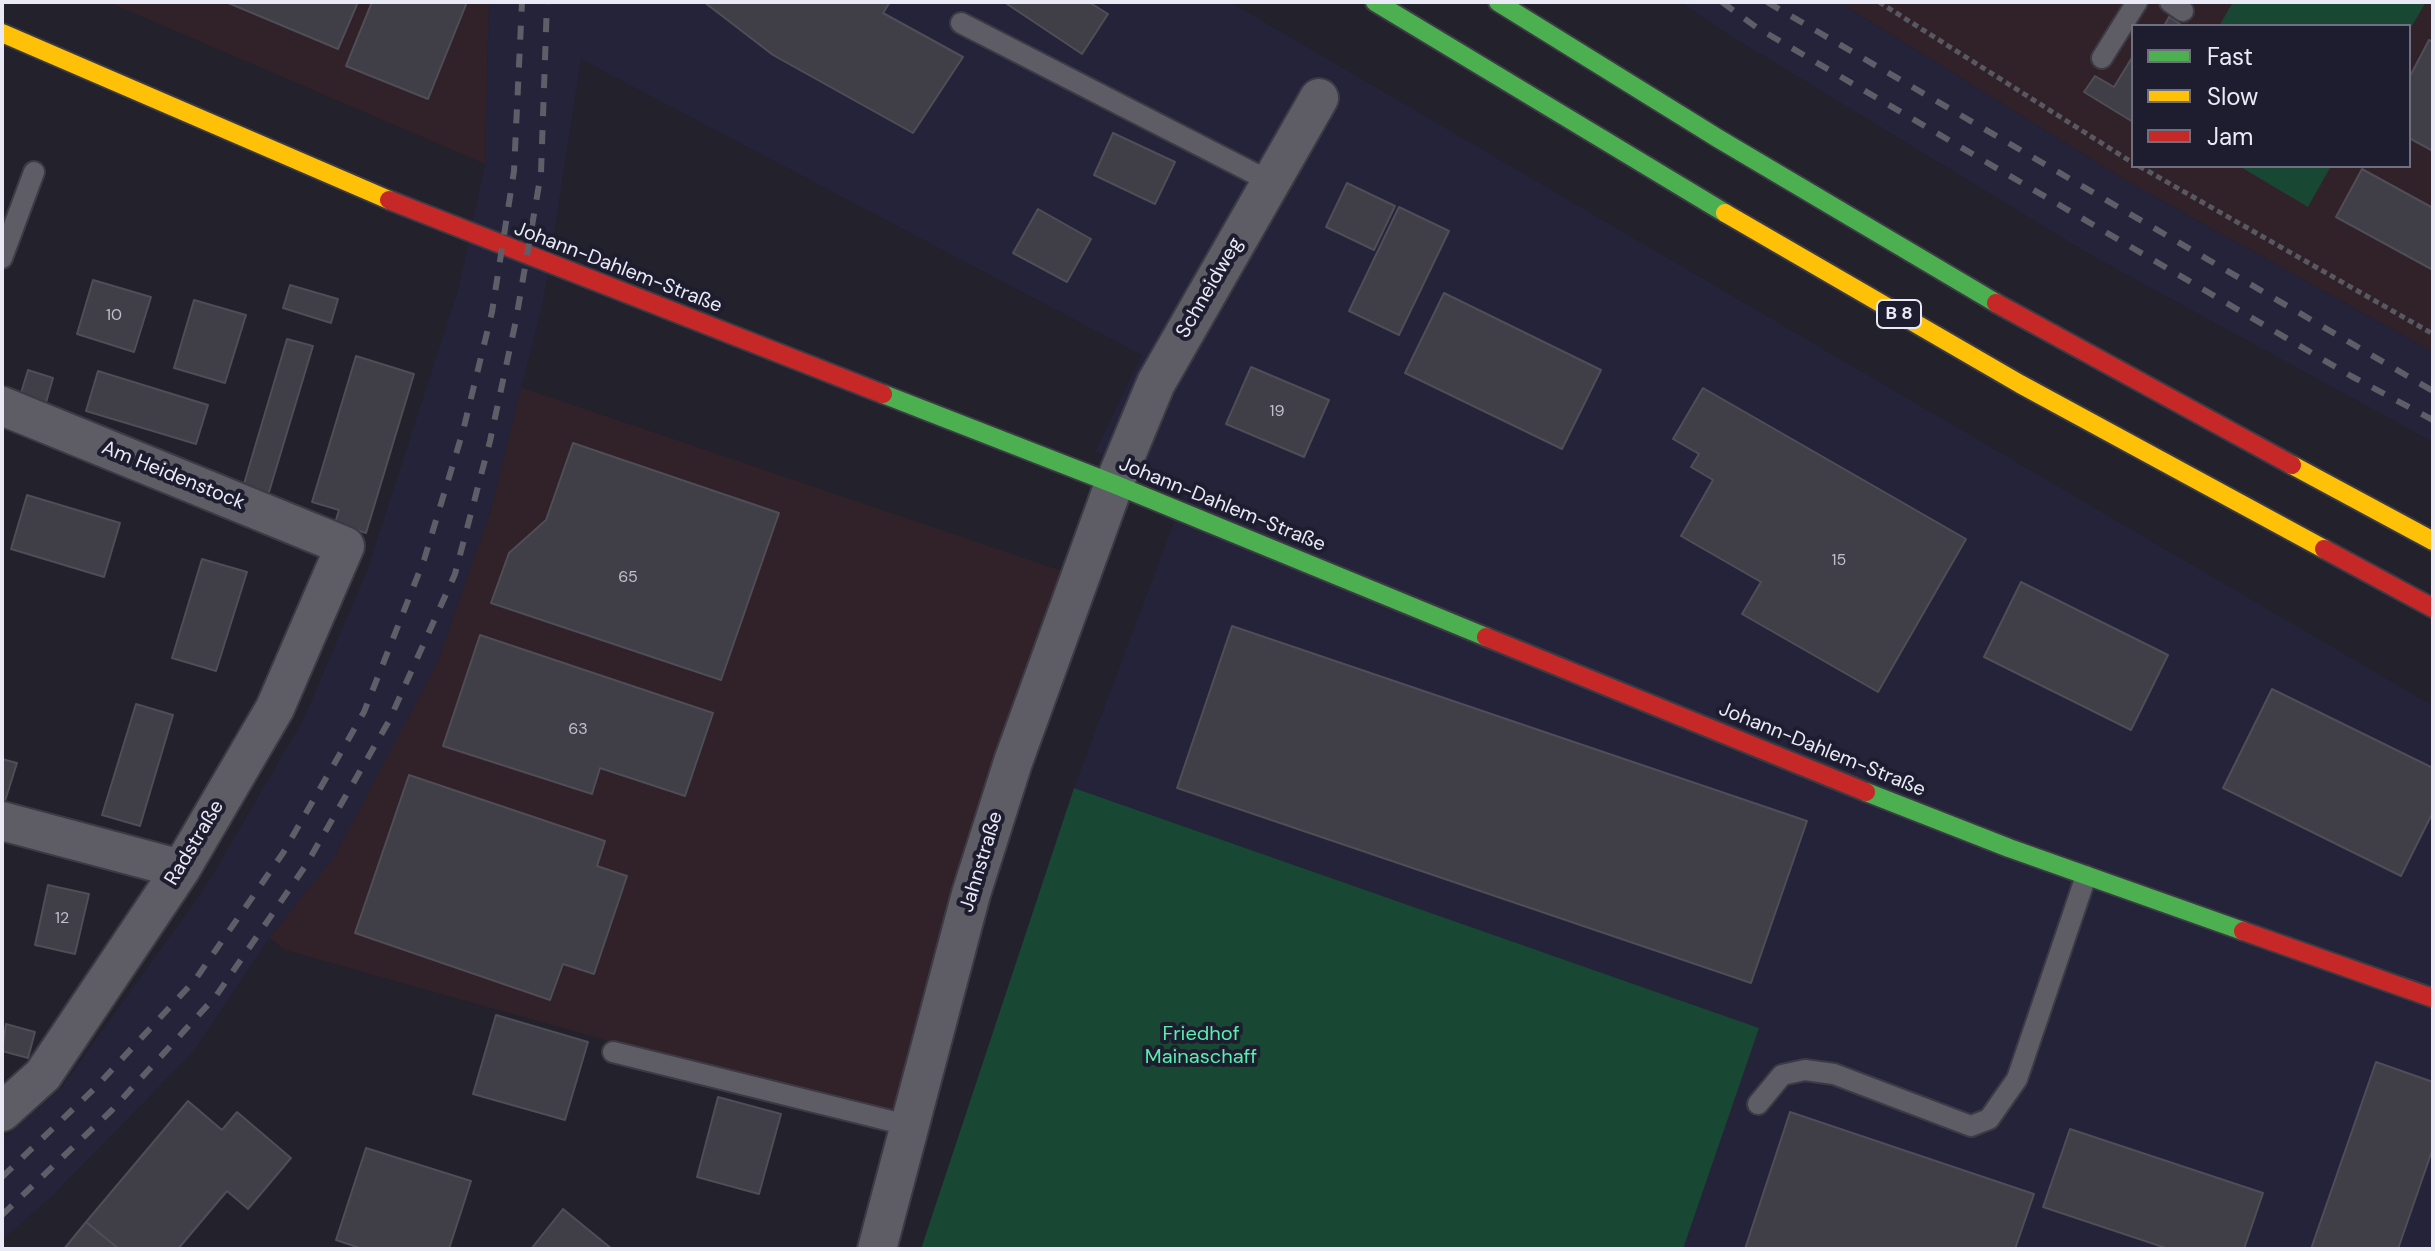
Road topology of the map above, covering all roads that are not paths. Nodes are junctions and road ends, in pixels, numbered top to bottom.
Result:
1 (1375, 2) edge
2 (1498, 2) edge
3 (2137, 2) edge
4 (961, 23) dead end
5 (2, 33) edge
6 (2102, 58) dead end
7 (1319, 98) dead end
8 (34, 172) dead end
9 (1271, 182) junction
10 (2, 258) edge
11 (2, 406) edge
12 (1114, 484) junction
13 (2433, 541) edge
14 (345, 546) joint
15 (2433, 608) edge
16 (2, 821) edge
17 (181, 869) junction
18 (2086, 876) junction
19 (2433, 998) edge
20 (613, 1052) dead end
21 (1758, 1104) dead end
22 (2, 1112) edge
23 (907, 1125) junction
24 (877, 1249) edge

1 - 15 main road, B 8
2 - 13 main road
3 - 6 lane
4 - 9 lane
5 - 12 main road, Johann-Dahlem-Straße
7 - 9 street, Schneidweg
8 - 10 lane
9 - 12 street, Schneidweg
11 - 14 street, Am Heidenstock
12 - 18 main road, Johann-Dahlem-Straße
12 - 23 street, Jahnstraße
14 - 17 street, Radstraße
16 - 17 street
17 - 22 street, Radstraße
18 - 19 main road, Johann-Dahlem-Straße
18 - 21 lane
20 - 23 lane
23 - 24 street, Jahnstraße

